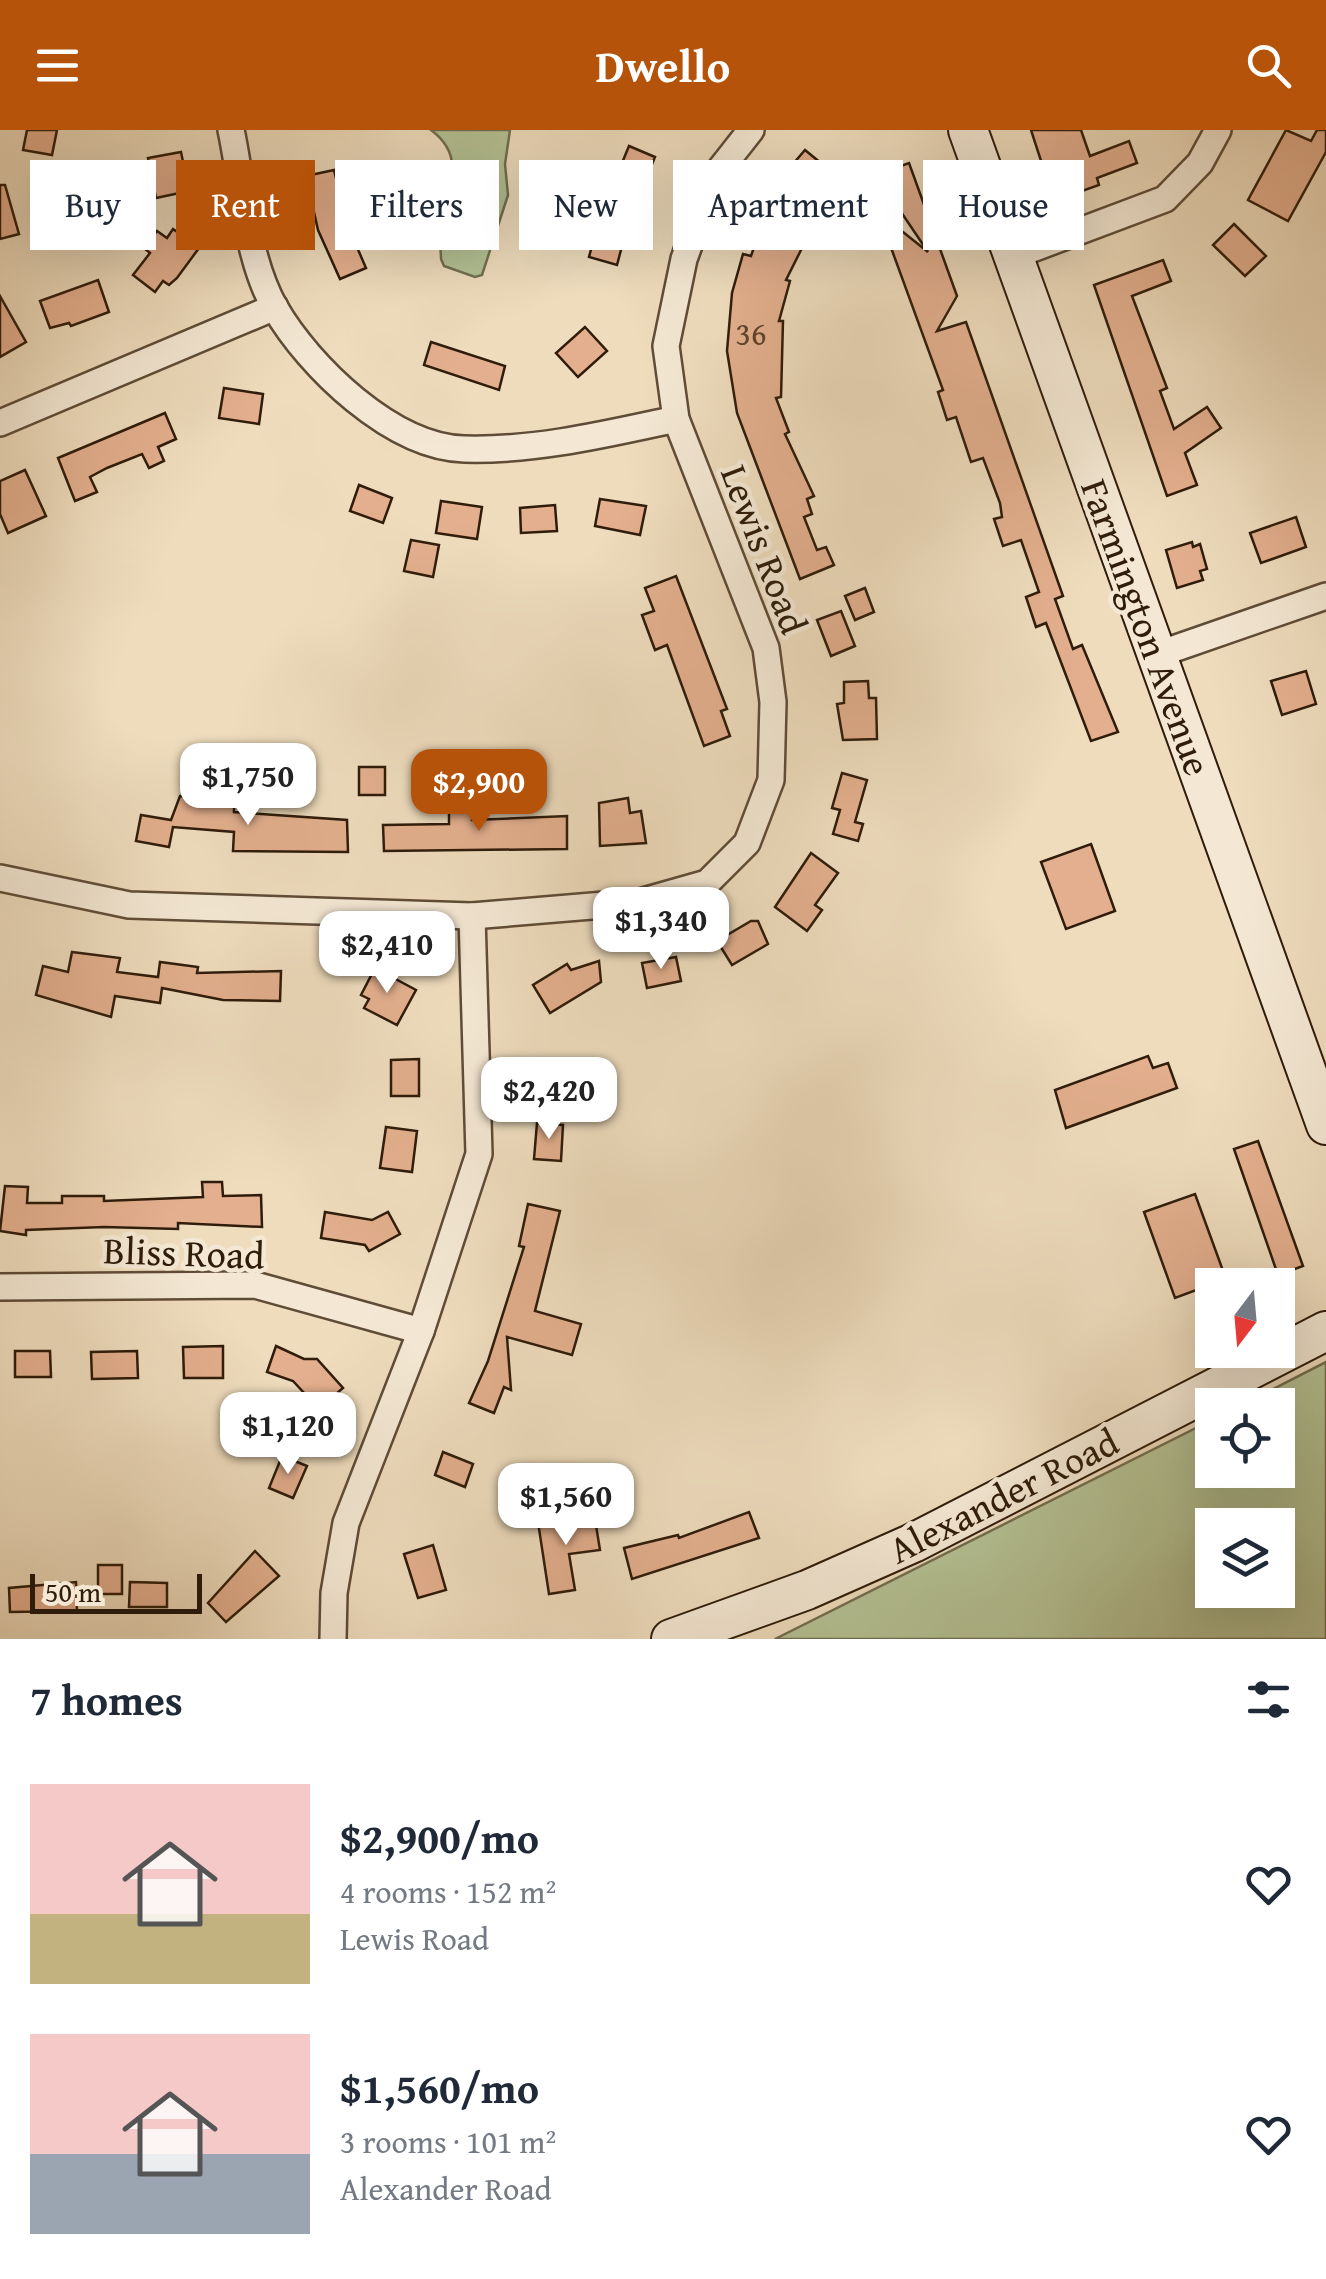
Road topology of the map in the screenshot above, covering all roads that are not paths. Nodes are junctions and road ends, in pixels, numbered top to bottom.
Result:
1 (232, 130) edge
2 (751, 130) edge
3 (968, 130) edge
4 (1218, 130) edge
5 (1016, 255) junction
6 (274, 307) junction
7 (676, 419) junction
8 (0, 423) edge
9 (1326, 596) edge
10 (1156, 655) junction
11 (0, 878) edge
12 (472, 916) junction
13 (1326, 1125) edge
14 (0, 1287) edge
15 (421, 1331) junction
16 (1326, 1331) edge
17 (333, 1639) edge
18 (670, 1639) edge

1 - 6 street
2 - 7 street, Lewis Road
3 - 5 main road, Farmington Avenue
4 - 5 street
5 - 10 main road, Farmington Avenue
6 - 7 street
6 - 8 street
7 - 12 street, Lewis Road
9 - 10 street
10 - 13 main road, Farmington Avenue
11 - 12 street, Lewis Road
12 - 15 street
14 - 15 street, Bliss Road
15 - 17 street
16 - 18 main road, Alexander Road

